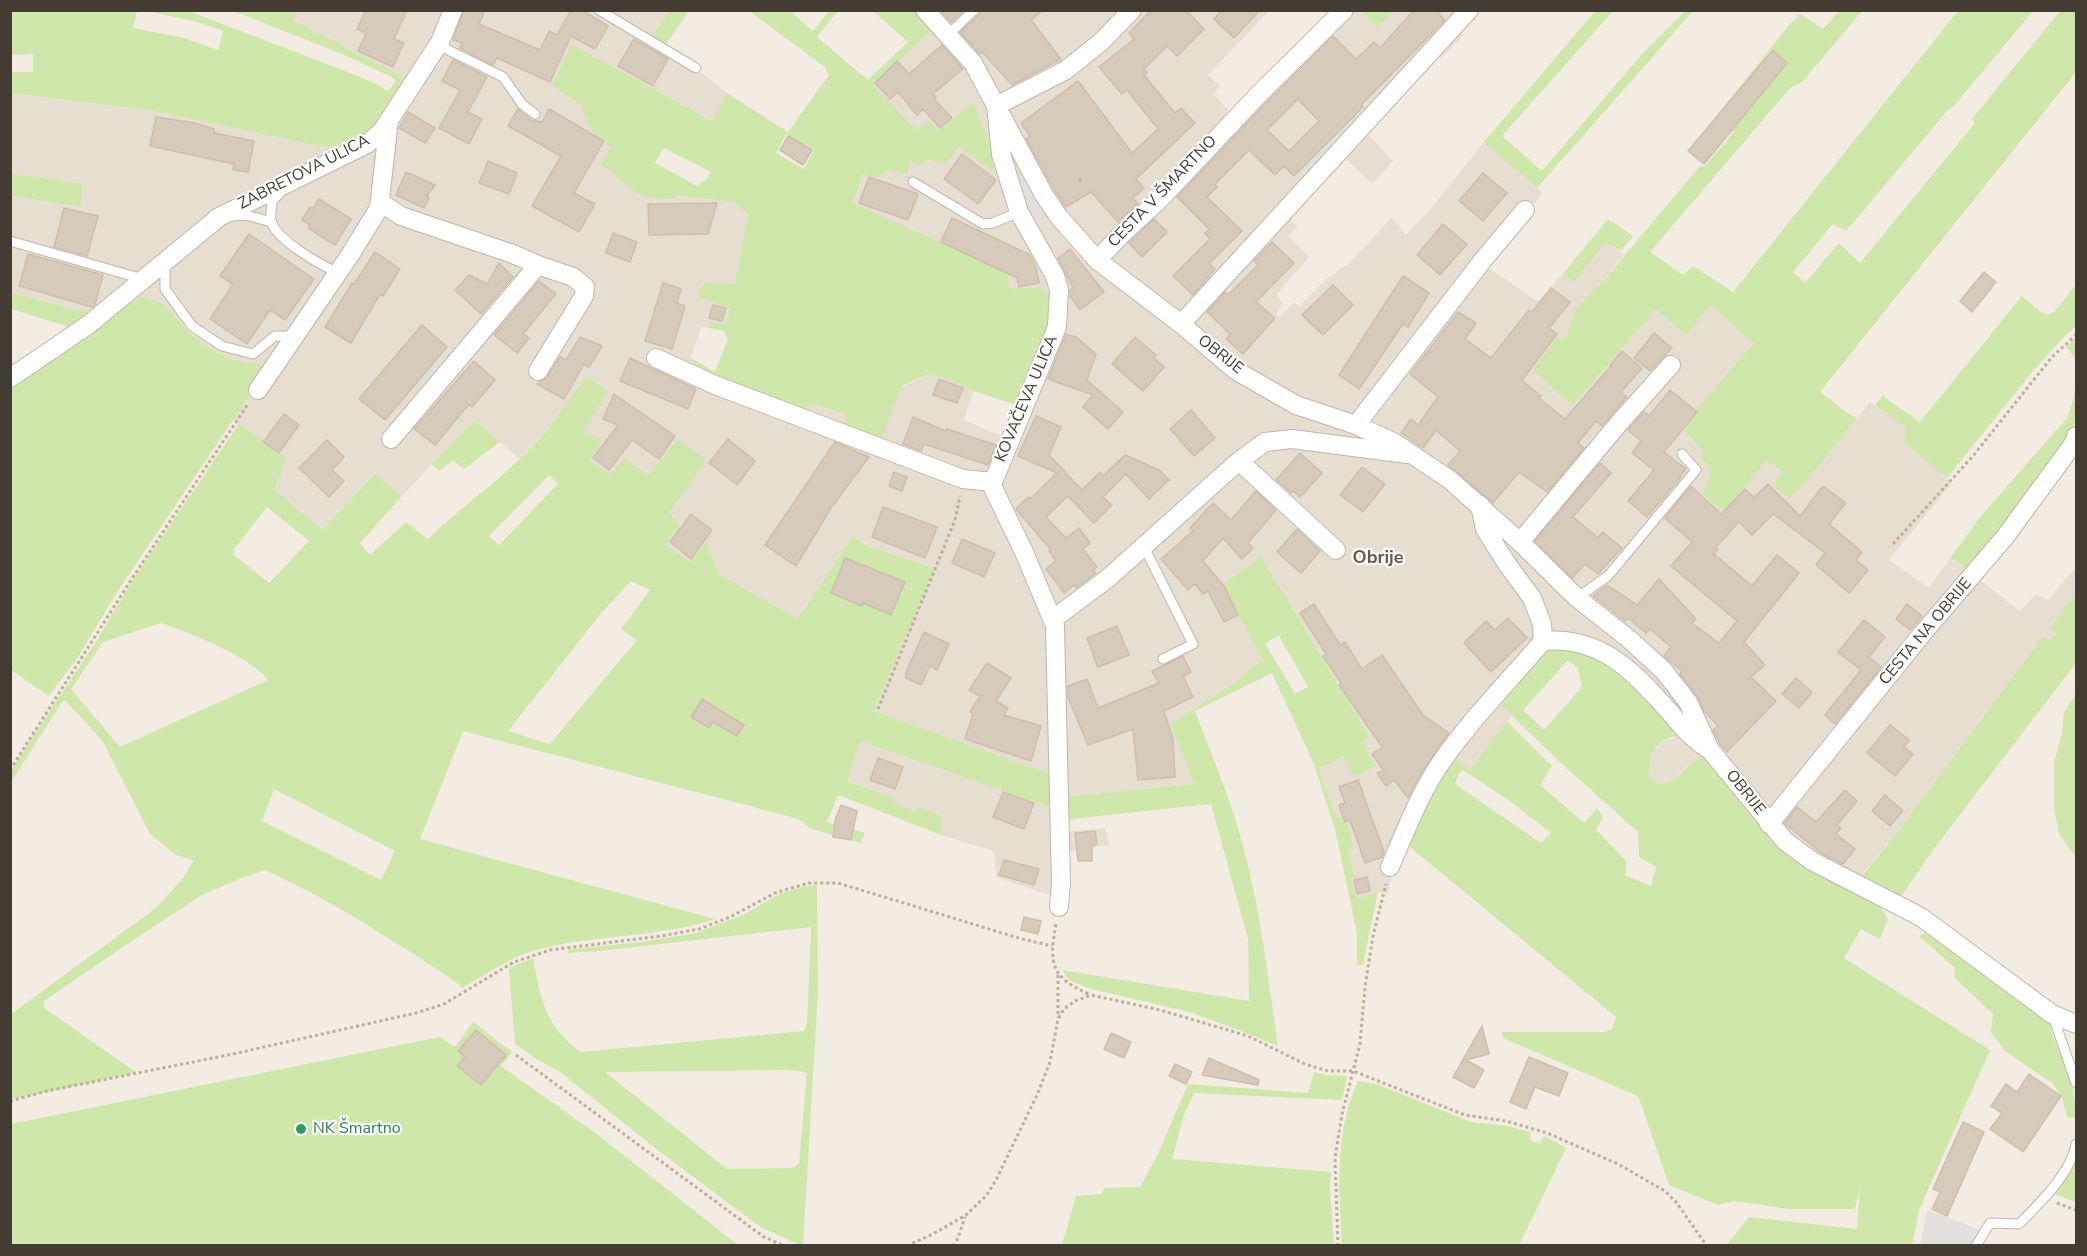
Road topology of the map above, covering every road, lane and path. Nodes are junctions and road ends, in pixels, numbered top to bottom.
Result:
1 (453, 10) edge
2 (599, 10) edge
3 (925, 10) edge
4 (974, 10) edge
5 (1132, 10) edge
6 (1344, 10) edge
7 (1469, 10) edge
8 (947, 36) junction
9 (438, 45) junction
10 (696, 68) dead end
11 (996, 106) junction
12 (535, 114) dead end
13 (389, 120) junction
14 (293, 180) junction
15 (913, 182) dead end
16 (380, 202) junction
17 (1525, 210) dead end
18 (1019, 212) junction
19 (219, 217) junction
20 (271, 222) junction
21 (10, 241) edge
22 (1097, 260) junction
23 (165, 263) junction
24 (538, 265) junction
25 (338, 273) junction
26 (145, 280) junction
27 (1181, 324) junction
28 (2076, 335) edge
29 (295, 336) junction
30 (656, 358) dead end
31 (1671, 365) dead end
32 (538, 371) dead end
33 (10, 378) edge
34 (258, 390) joint
35 (1356, 425) junction
36 (2076, 435) edge
37 (391, 439) dead end
38 (1411, 454) junction
39 (1682, 454) dead end
40 (1239, 461) junction
41 (963, 479) junction
42 (993, 482) junction
43 (1480, 505) junction
44 (1520, 542) junction
45 (1893, 544) dead end
46 (1143, 545) junction
47 (1336, 550) dead end
48 (1576, 598) junction
49 (1052, 620) junction
50 (1544, 641) junction
51 (1163, 659) dead end
52 (878, 709) dead end
53 (1710, 750) junction
54 (10, 770) edge
55 (1769, 824) junction
56 (1390, 867) joint
57 (1059, 907) joint
58 (1052, 946) junction
59 (1058, 975) junction
60 (1091, 995) junction
61 (2052, 1014) junction
62 (1058, 1019) junction
63 (2076, 1024) edge
64 (516, 1055) dead end
65 (1353, 1071) junction
66 (2076, 1083) edge
67 (10, 1101) edge
68 (2076, 1144) edge
69 (2043, 1199) junction
70 (2076, 1210) edge
71 (966, 1215) junction
72 (777, 1243) junction
73 (771, 1245) edge
74 (785, 1245) edge
75 (907, 1245) edge
76 (953, 1245) edge
77 (1338, 1245) edge
78 (1707, 1245) edge
79 (1976, 1245) edge

1 - 9 street, ZABRETOVA ULICA
2 - 10 lane
3 - 8 street, CESTA V ŠMARTNO
4 - 8 lane
5 - 11 street
6 - 22 street, CESTA V ŠMARTNO
7 - 27 street
8 - 11 street, CESTA V ŠMARTNO
9 - 12 lane
9 - 13 street, ZABRETOVA ULICA
11 - 18 street, KOVAČEVA ULICA
11 - 22 street, CESTA V ŠMARTNO
13 - 14 street, ZABRETOVA ULICA
13 - 16 street
14 - 19 street, ZABRETOVA ULICA
14 - 20 lane
15 - 18 lane
16 - 24 street
16 - 25 street
17 - 35 street
18 - 42 street, KOVAČEVA ULICA
19 - 20 lane
19 - 23 street, ZABRETOVA ULICA
20 - 25 lane
21 - 26 lane
22 - 27 street, OBRIJE
23 - 26 street, ZABRETOVA ULICA
23 - 29 lane
24 - 32 street
24 - 37 street
25 - 29 street
26 - 33 street, ZABRETOVA ULICA
27 - 35 street, OBRIJE
28 - 45 path
29 - 34 street
30 - 41 street
31 - 44 street
34 - 54 path
35 - 38 street, OBRIJE
36 - 55 street, CESTA NA OBRIJE
38 - 40 street
38 - 43 street, OBRIJE
39 - 48 lane
40 - 46 street
40 - 47 street
41 - 42 street
41 - 52 path
42 - 49 street, KOVAČEVA ULICA
43 - 44 street, OBRIJE
43 - 50 street
44 - 48 street, OBRIJE
46 - 49 street
46 - 51 lane
48 - 53 street, OBRIJE
49 - 57 street, KOVAČEVA ULICA
50 - 53 street
50 - 56 street
53 - 55 street, OBRIJE
55 - 61 street, OBRIJE
56 - 65 path
57 - 58 path
58 - 59 path
58 - 67 path
59 - 60 path
59 - 62 path
60 - 62 path
60 - 65 path
61 - 63 street, OBRIJE
61 - 66 lane
62 - 71 path
64 - 72 path
65 - 77 path
65 - 78 path
68 - 69 lane
69 - 70 path
69 - 79 lane
71 - 75 path
71 - 76 path
72 - 73 path
72 - 74 path

